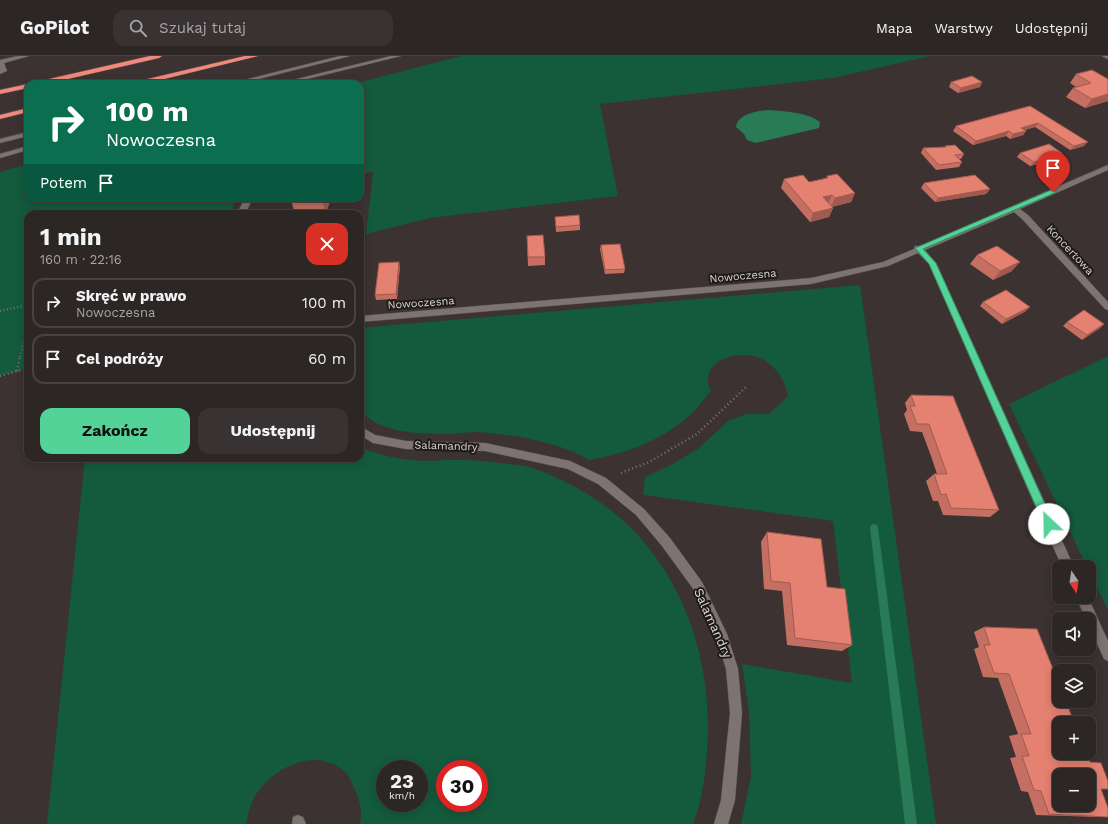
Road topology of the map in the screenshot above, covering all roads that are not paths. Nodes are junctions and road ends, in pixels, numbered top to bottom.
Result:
1 (26, 56) edge
2 (159, 56) edge
3 (254, 56) edge
4 (347, 56) edge
5 (398, 56) edge
6 (1105, 56) edge
7 (1108, 57) edge
8 (0, 62) edge
9 (0, 72) edge
10 (54, 80) edge
11 (152, 80) edge
12 (248, 80) edge
13 (296, 80) edge
14 (24, 87) edge
15 (0, 92) edge
16 (24, 111) edge
17 (0, 117) edge
18 (24, 135) edge
19 (0, 141) edge
20 (24, 149) edge
21 (0, 156) edge
22 (1108, 167) edge
23 (1015, 209) junction
24 (918, 248) junction
25 (1108, 307) edge
26 (364, 319) edge
27 (364, 433) edge
28 (1065, 560) edge
29 (1085, 604) edge
30 (1108, 655) edge
31 (721, 824) edge

1 - 8 street
2 - 10 highway
3 - 11 highway
4 - 12 street
5 - 13 street
6 - 7 street
8 - 9 street
14 - 15 highway
16 - 17 highway
18 - 19 street
20 - 21 street
22 - 23 street, Nowoczesna
23 - 24 street, Nowoczesna
23 - 25 street, Koncertowa
24 - 26 street, Nowoczesna
24 - 28 street
27 - 31 street, Salamandry
29 - 30 street

